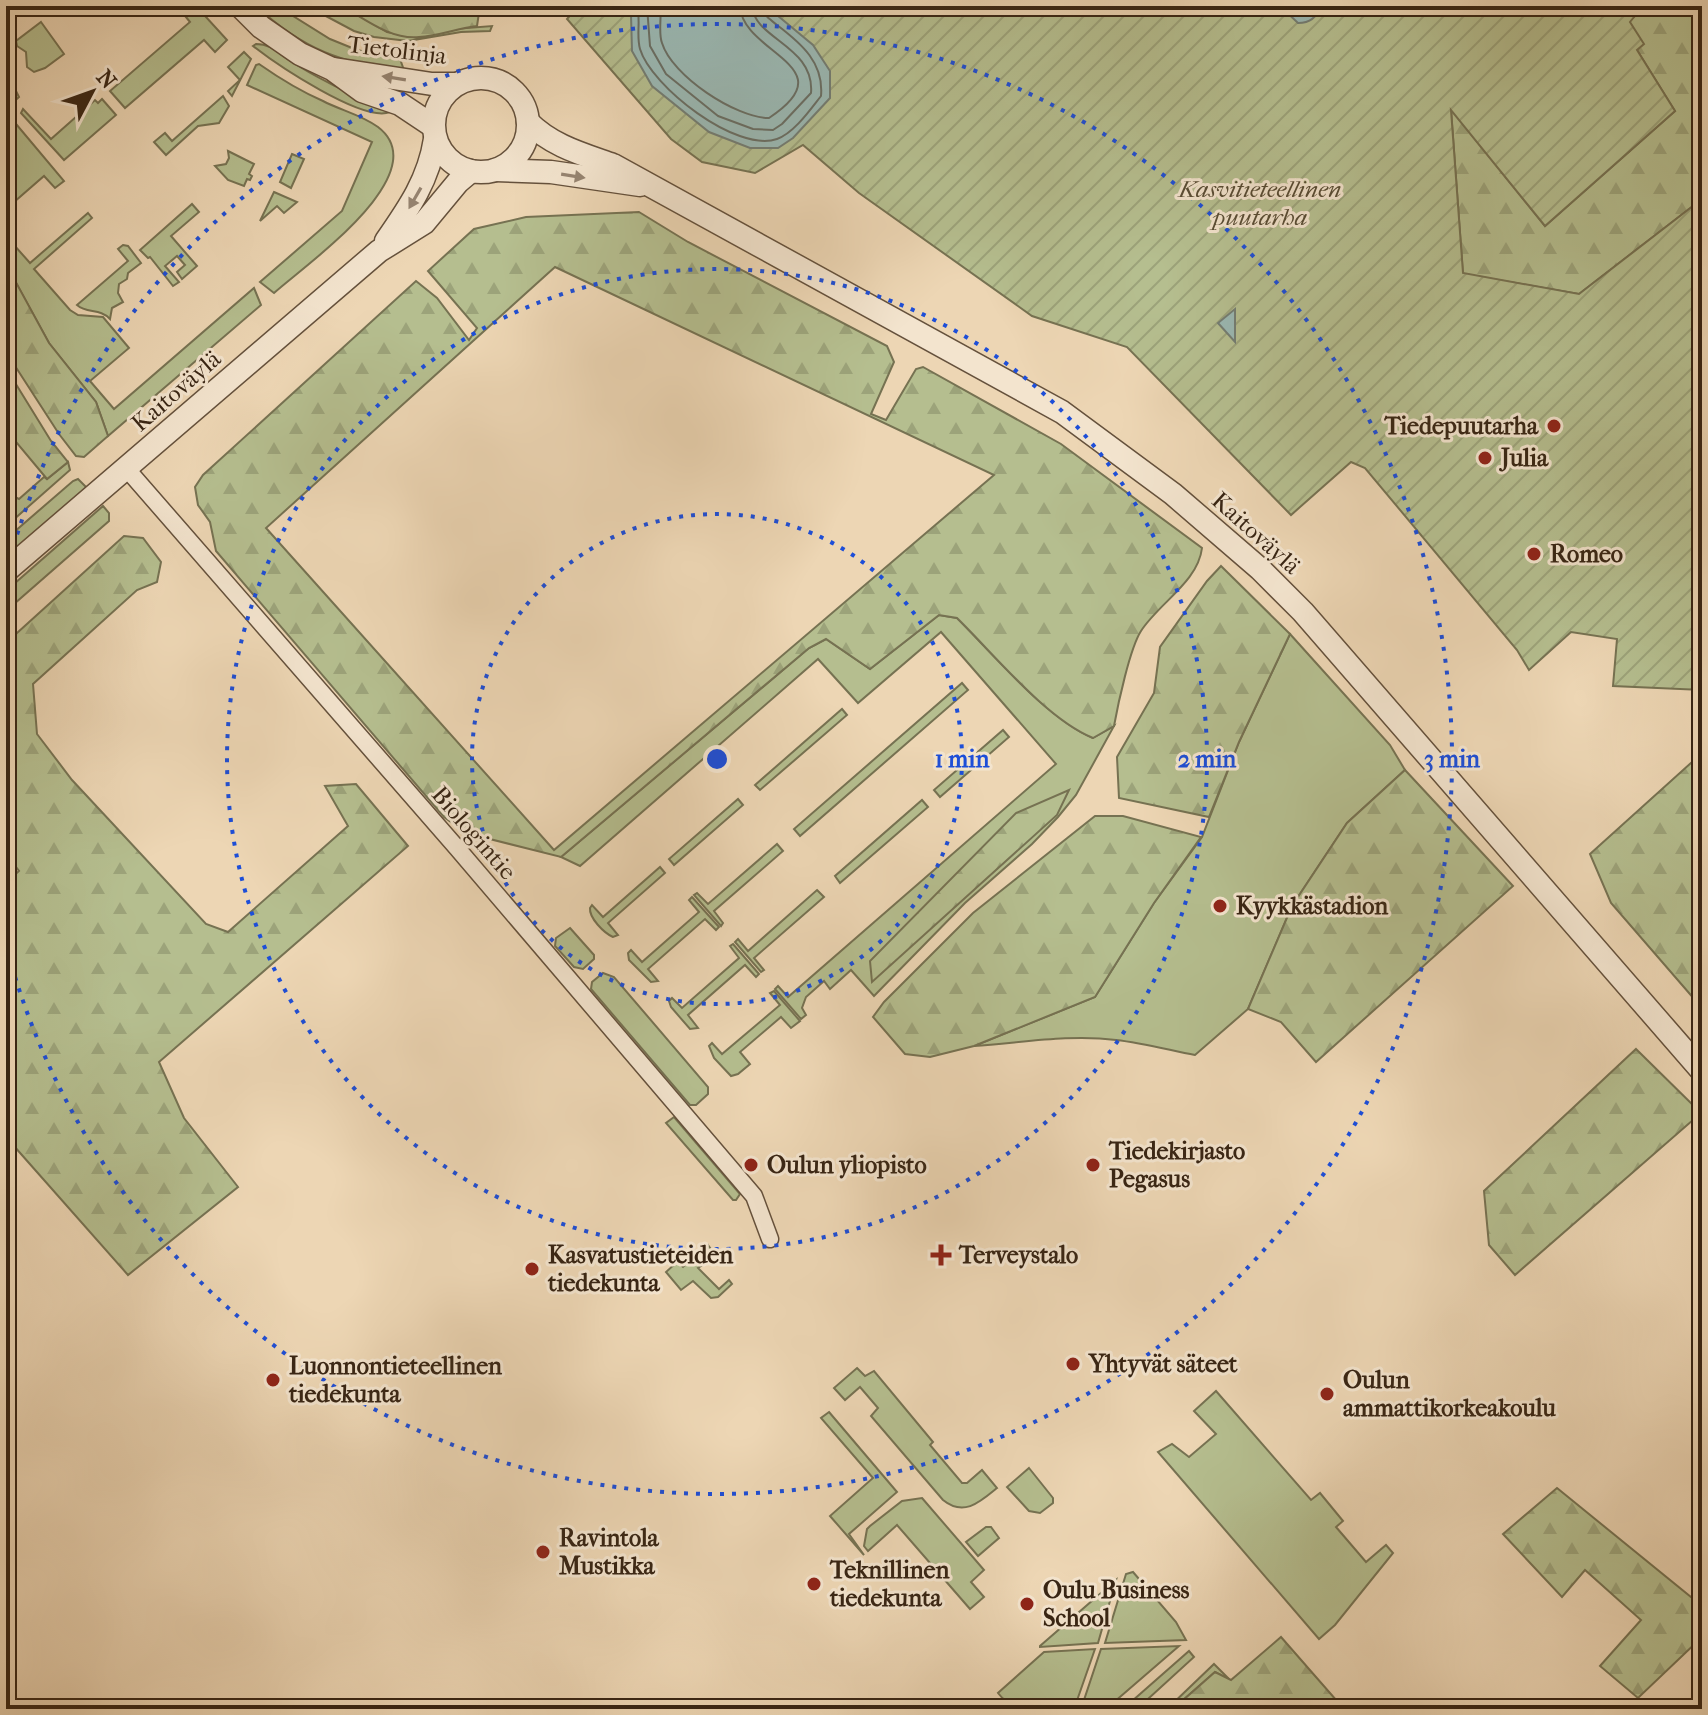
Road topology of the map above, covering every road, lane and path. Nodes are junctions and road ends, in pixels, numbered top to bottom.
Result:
1 (240, 6) edge
2 (332, 69) junction
3 (456, 84) junction
4 (528, 122) junction
5 (434, 133) junction
6 (496, 170) junction
7 (471, 171) junction
8 (649, 186) junction
9 (379, 251) junction
10 (126, 468) junction
11 (6, 571) edge
12 (1702, 1071) edge
13 (770, 1239) dead end
14 (1702, 1701) edge
15 (1693, 1709) edge

1 - 2 street, Tietolinja
3 -> 2 street, Tietolinja
2 - 5 street, Tietolinja
3 - 4 street
3 - 5 street
4 - 6 street
4 - 8 street, Kaitoväylä
5 - 7 street
5 -> 9 street, Kaitoväylä
6 - 7 street
6 -> 8 street, Kaitoväylä
7 - 9 street, Kaitoväylä
8 - 12 street, Kaitoväylä
9 - 10 street, Kaitoväylä
10 - 11 street, Kaitoväylä
10 - 13 street, Biologintie
14 - 15 street

